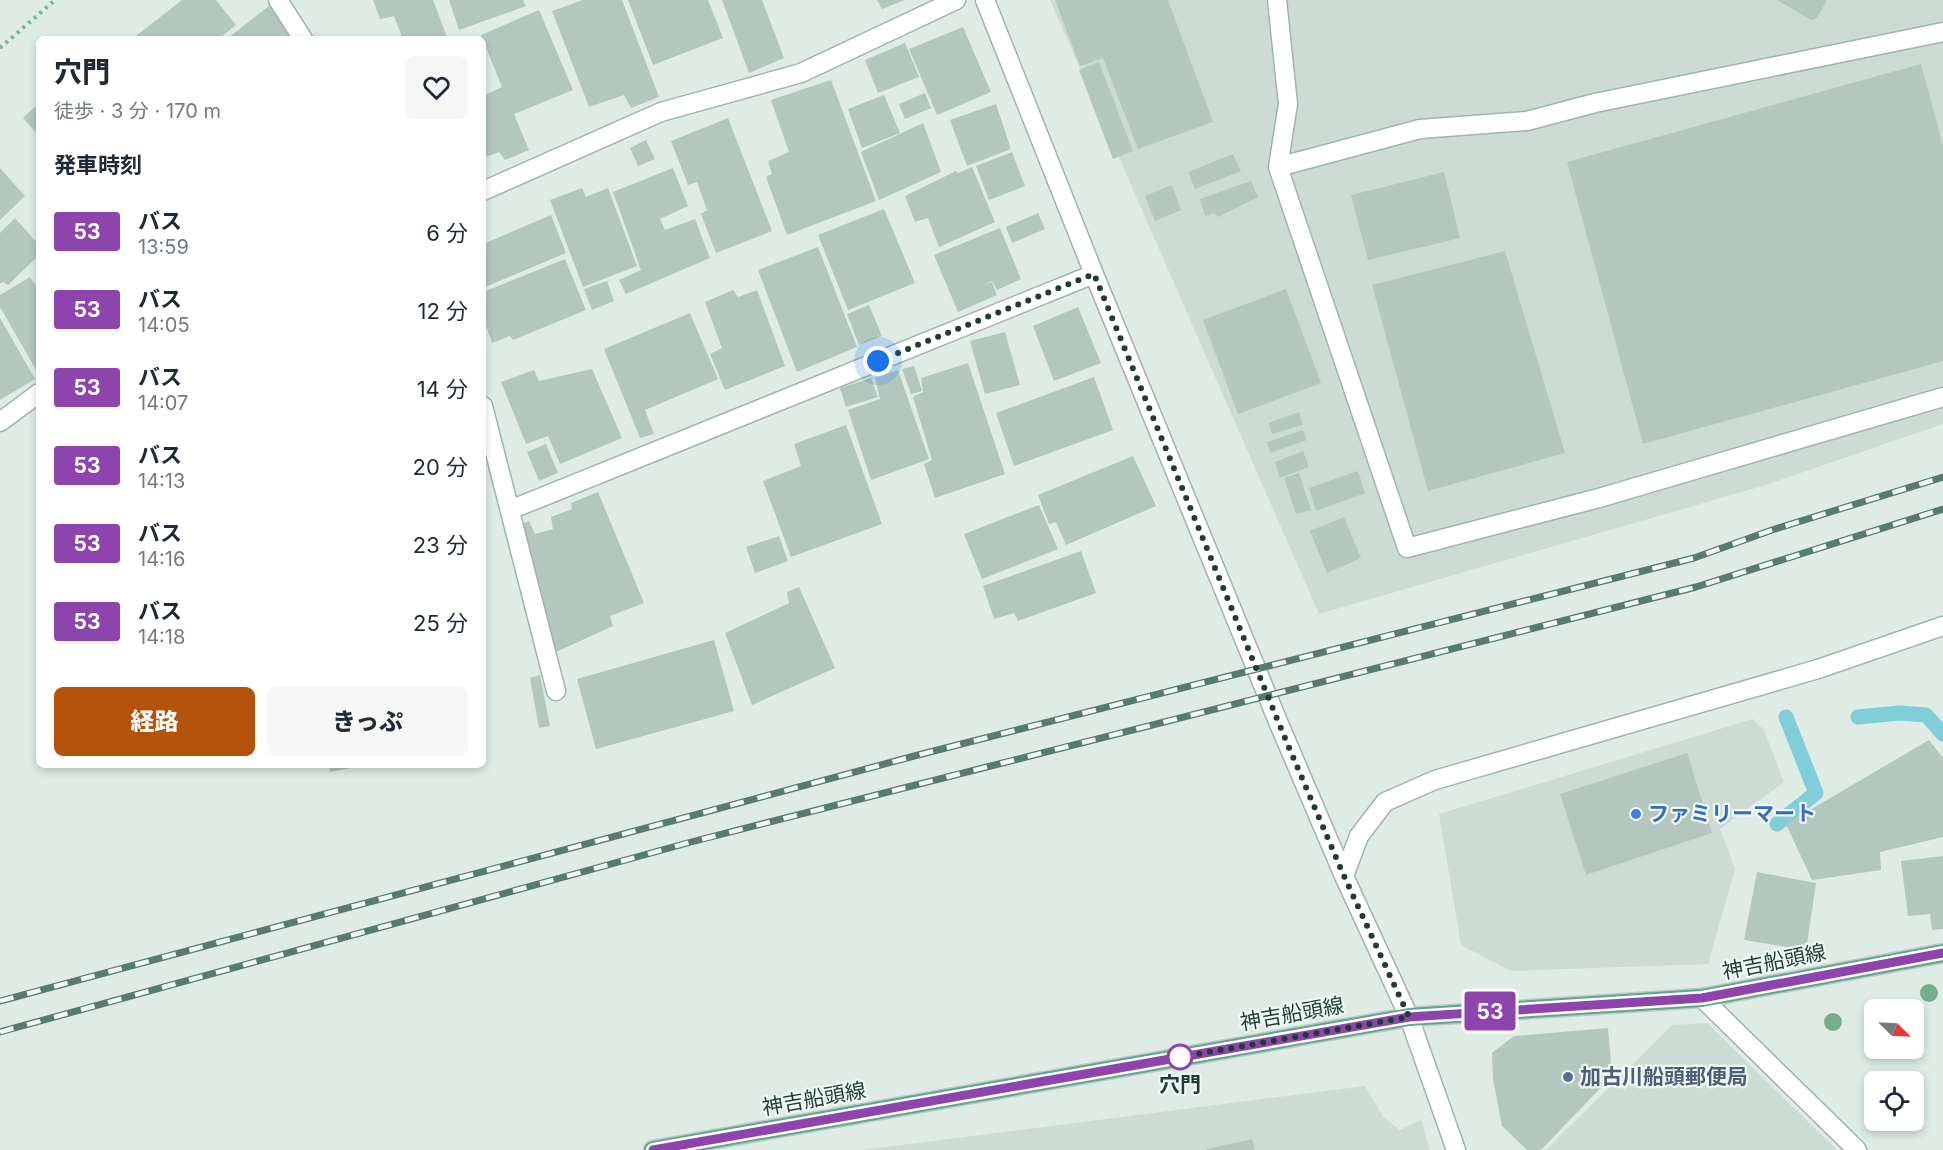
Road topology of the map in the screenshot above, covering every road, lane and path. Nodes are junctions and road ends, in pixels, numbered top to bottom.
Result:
1 (55, 0) edge
2 (278, 0) edge
3 (956, 0) edge
4 (985, 0) edge
5 (1277, 0) edge
6 (1943, 32) edge
7 (301, 36) edge
8 (0, 48) edge
9 (1278, 167) junction
10 (486, 190) edge
11 (1094, 274) junction
12 (36, 395) edge
13 (1943, 397) edge
14 (486, 418) edge
15 (0, 422) edge
16 (510, 510) junction
17 (1943, 626) edge
18 (556, 691) dead end
19 (1344, 876) junction
20 (1943, 953) edge
21 (1702, 998) junction
22 (1409, 1017) junction
23 (653, 1150) edge
24 (1456, 1150) edge
25 (1857, 1150) edge

1 - 8 path
2 - 7 street
3 - 10 street
4 - 11 street
5 - 9 street
6 - 9 street
9 - 13 street
11 - 16 street
11 - 19 street
12 - 15 street
14 - 16 street
16 - 18 street
17 - 19 street
19 - 22 street
20 - 21 main road, 神吉船頭線
21 - 22 main road, 神吉船頭線
21 - 25 street
22 - 23 main road, 神吉船頭線
22 - 24 street

